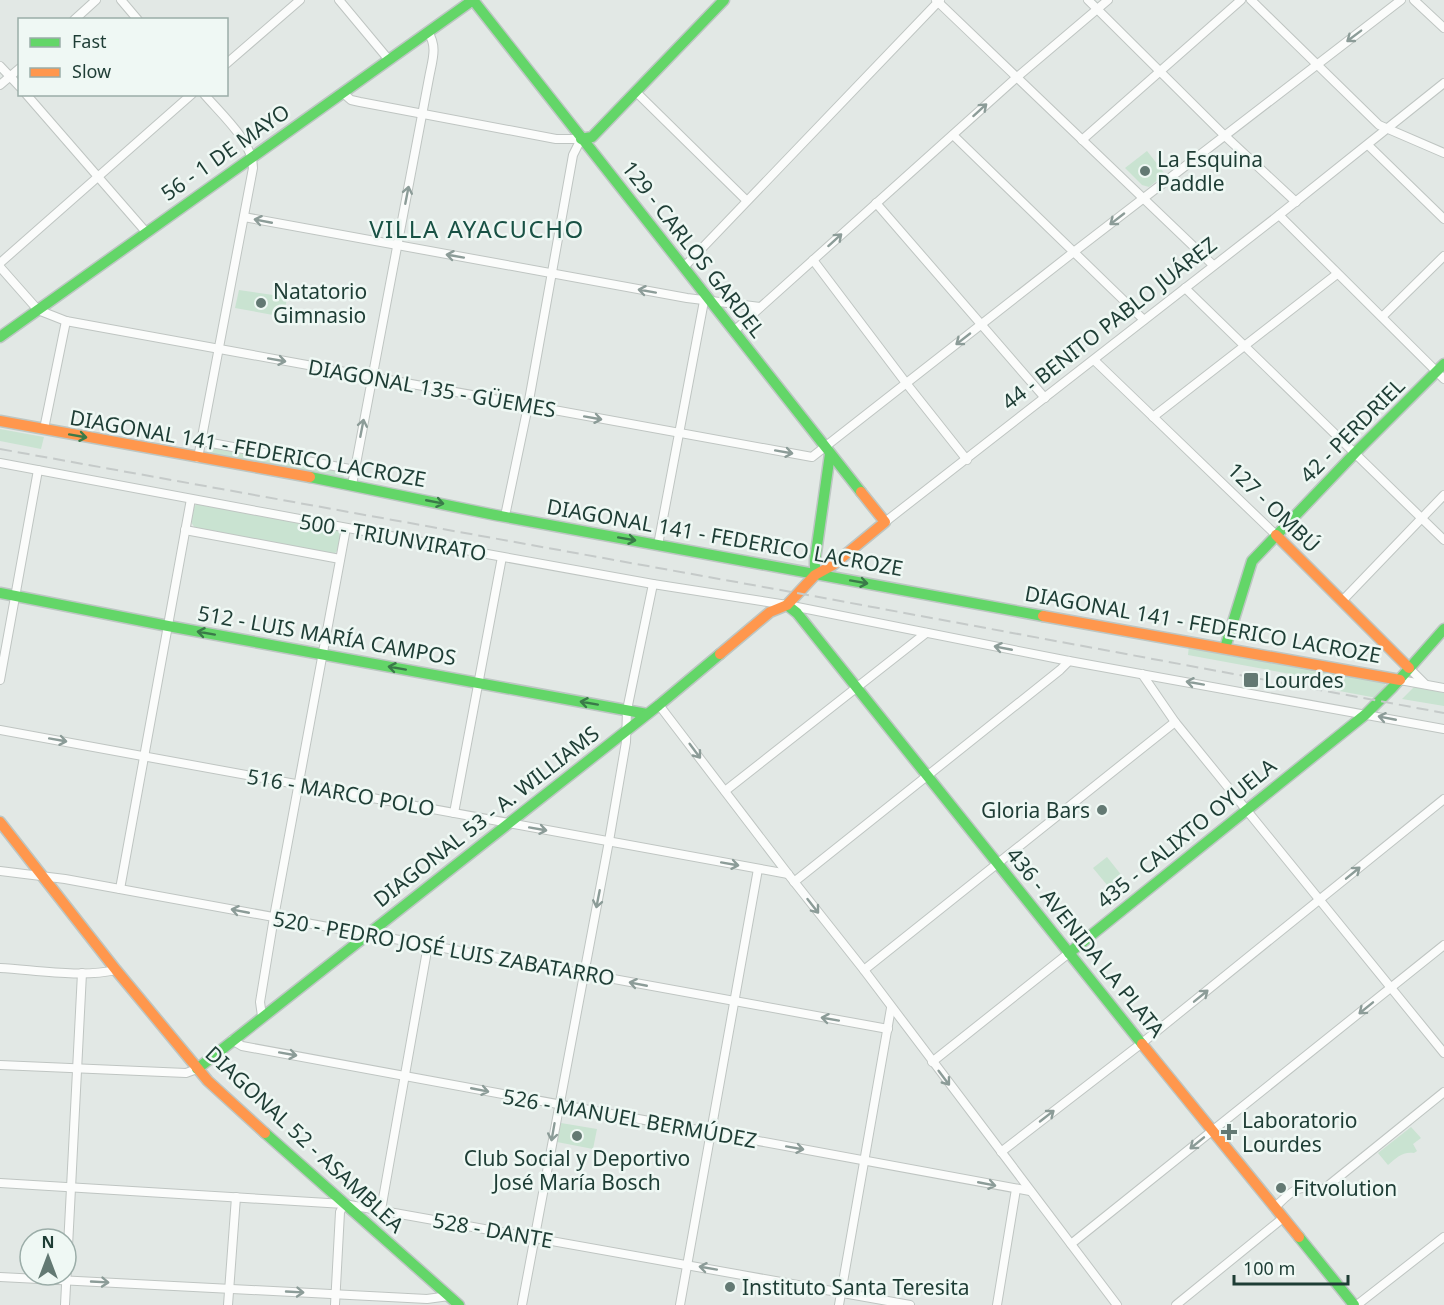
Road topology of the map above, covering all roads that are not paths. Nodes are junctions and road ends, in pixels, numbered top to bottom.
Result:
1 (96, 0) edge
2 (121, 0) edge
3 (300, 0) edge
4 (339, 0) edge
5 (473, 0) edge
6 (724, 0) edge
7 (1088, 0) edge
8 (1108, 0) edge
9 (1241, 0) edge
10 (1251, 0) edge
11 (1401, 0) edge
12 (1414, 0) edge
13 (939, 1) edge
14 (1097, 9) junction
15 (76, 18) edge
16 (136, 18) edge
17 (1444, 28) edge
18 (428, 32) junction
19 (388, 60) junction
20 (228, 62) edge
21 (1316, 64) junction
22 (0, 66) edge
23 (18, 70) edge
24 (1160, 70) junction
25 (10, 76) junction
26 (1016, 78) junction
27 (1444, 83) edge
28 (0, 85) edge
29 (18, 85) edge
30 (636, 92) junction
31 (343, 93) junction
32 (28, 96) edge
33 (190, 96) edge
34 (206, 96) edge
35 (422, 113) junction
36 (1386, 129) junction
37 (953, 135) junction
38 (1224, 135) junction
39 (581, 139) junction
40 (1082, 140) junction
41 (1368, 145) junction
42 (1444, 153) edge
43 (252, 156) junction
44 (98, 176) junction
45 (1142, 199) junction
46 (746, 200) junction
47 (1296, 202) junction
48 (876, 203) junction
49 (1279, 215) junction
50 (244, 217) junction
51 (1444, 219) edge
52 (146, 232) junction
53 (397, 246) junction
54 (1075, 251) junction
55 (1444, 256) edge
56 (813, 260) junction
57 (0, 262) edge
58 (1213, 266) junction
59 (0, 267) edge
60 (684, 267) junction
61 (552, 274) junction
62 (1337, 274) junction
63 (1185, 288) junction
64 (708, 301) junction
65 (760, 307) junction
66 (38, 310) junction
67 (1382, 317) junction
68 (1144, 320) junction
69 (66, 321) junction
70 (981, 325) junction
71 (734, 331) junction
72 (0, 337) edge
73 (1245, 346) junction
74 (219, 349) junction
75 (1094, 360) junction
76 (1442, 372) edge
77 (372, 377) junction
78 (906, 383) junction
79 (1045, 398) junction
80 (528, 406) junction
81 (1153, 417) junction
82 (0, 421) edge
83 (44, 429) junction
84 (680, 433) junction
85 (201, 441) junction
86 (827, 450) junction
87 (1355, 453) junction
88 (198, 458) junction
89 (967, 460) junction
90 (0, 463) edge
91 (38, 470) junction
92 (355, 470) junction
93 (352, 485) junction
94 (1444, 495) edge
95 (191, 499) junction
96 (505, 516) junction
97 (1422, 519) junction
98 (885, 522) junction
99 (346, 528) junction
100 (185, 530) junction
101 (1276, 535) junction
102 (1444, 540) edge
103 (658, 544) junction
104 (502, 557) junction
105 (340, 559) junction
106 (815, 574) junction
107 (653, 584) junction
108 (797, 592) joint
109 (0, 593) edge
110 (15, 596) junction
111 (1343, 600) junction
112 (787, 605) junction
113 (168, 626) junction
114 (1444, 629) edge
115 (926, 633) junction
116 (1226, 648) junction
117 (323, 655) junction
118 (1070, 660) junction
119 (1409, 668) junction
120 (1142, 674) junction
121 (0, 680) edge
122 (1400, 680) junction
123 (478, 683) junction
124 (1426, 685) junction
125 (857, 687) junction
126 (1444, 688) edge
127 (659, 705) junction
128 (627, 710) junction
129 (647, 714) junction
130 (1366, 714) junction
131 (1175, 723) junction
132 (1444, 729) edge
133 (0, 730) edge
134 (626, 730) junction
135 (145, 756) junction
136 (927, 775) junction
137 (300, 785) junction
138 (725, 791) junction
139 (1444, 799) edge
140 (1247, 811) junction
141 (454, 813) junction
142 (0, 822) edge
143 (507, 824) junction
144 (609, 841) junction
145 (998, 864) junction
146 (758, 869) junction
147 (0, 871) edge
148 (41, 874) junction
149 (788, 874) junction
150 (794, 882) junction
151 (120, 889) junction
152 (1320, 900) junction
153 (274, 917) junction
154 (366, 935) junction
155 (429, 945) junction
156 (1444, 945) edge
157 (1069, 953) junction
158 (0, 968) edge
159 (116, 970) junction
160 (864, 970) junction
161 (82, 973) junction
162 (583, 973) junction
163 (1391, 988) junction
164 (735, 1002) junction
165 (891, 1008) junction
166 (262, 1016) junction
167 (888, 1029) junction
168 (232, 1040) junction
169 (1142, 1043) junction
170 (1444, 1053) edge
171 (932, 1062) junction
172 (0, 1065) edge
173 (77, 1069) junction
174 (197, 1069) junction
175 (404, 1075) junction
176 (1444, 1092) edge
177 (558, 1105) junction
178 (1213, 1131) junction
179 (711, 1133) junction
180 (1001, 1152) junction
181 (864, 1160) junction
182 (0, 1183) edge
183 (71, 1186) junction
184 (1016, 1189) junction
185 (1030, 1191) junction
186 (236, 1197) junction
187 (344, 1204) junction
188 (1275, 1207) junction
189 (381, 1210) junction
190 (1283, 1218) junction
191 (69, 1227) edge
192 (534, 1237) junction
193 (1444, 1237) edge
194 (1071, 1244) junction
195 (687, 1265) junction
196 (0, 1277) edge
197 (18, 1278) edge
198 (78, 1281) edge
199 (66, 1287) edge
200 (229, 1289) junction
201 (841, 1293) junction
202 (335, 1294) junction
203 (449, 1296) junction
204 (65, 1305) edge
205 (228, 1305) edge
206 (335, 1305) edge
207 (459, 1305) edge
208 (522, 1305) edge
209 (680, 1305) edge
210 (839, 1305) edge
211 (910, 1305) edge
212 (997, 1305) edge
213 (1117, 1305) edge
214 (1176, 1305) edge
215 (1355, 1305) edge

1 - 15 street
2 - 16 street
3 - 20 street
4 - 19 street
5 - 18 street, 56 - 1 DE MAYO
5 - 39 street, 129 - CARLOS GARDEL
6 - 30 street
7 - 14 street
8 - 14 street
9 - 24 street
10 - 21 street
11 -> 21 street
12 - 17 street
13 - 26 street
13 - 46 street
14 - 24 street
14 - 26 street
18 - 19 street, 56 - 1 DE MAYO
18 - 35 street
19 - 31 street, 56 - 1 DE MAYO
21 - 36 street
21 - 38 street
22 - 25 street
23 - 25 street
24 - 38 street
24 - 40 street
25 - 28 street
25 - 29 street
37 -> 26 street
26 - 40 street
27 - 36 street, 44 - BENITO PABLO JUÁREZ
30 - 39 street
30 - 46 street
31 - 35 street
31 - 43 street, 56 - 1 DE MAYO
32 - 44 street
33 - 44 street
34 - 43 street
35 - 39 street
53 -> 35 street
36 - 41 street, 44 - BENITO PABLO JUÁREZ
36 - 42 street
37 - 48 street
37 - 54 street
38 - 45 street
38 - 47 street
39 - 60 street, 129 - CARLOS GARDEL
39 - 61 street
40 - 45 street
41 - 47 street, 44 - BENITO PABLO JUÁREZ
41 - 51 street
43 - 50 street
43 - 52 street, 56 - 1 DE MAYO
44 - 52 street
44 - 57 street
45 -> 54 street
45 - 58 street
46 - 60 street
47 - 49 street, 44 - BENITO PABLO JUÁREZ
56 -> 48 street
48 - 70 street
49 - 58 street, 44 - BENITO PABLO JUÁREZ
49 - 62 street
53 -> 50 street
50 - 74 street
52 - 66 street, 56 - 1 DE MAYO
61 -> 53 street
53 - 77 street
54 - 68 street
54 - 70 street
55 - 67 street
56 - 65 street
56 - 78 street
58 - 63 street, 44 - BENITO PABLO JUÁREZ
59 - 66 street
60 - 64 street, 129 - CARLOS GARDEL
64 -> 61 street
61 - 80 street
62 - 67 street
62 - 73 street
63 - 68 street, 44 - BENITO PABLO JUÁREZ
63 - 73 street
64 - 65 street
64 - 71 street, 129 - CARLOS GARDEL
64 - 84 street
65 - 71 street
66 - 69 street, DIAGONAL 135 - GÜEMES
66 - 72 street, 56 - 1 DE MAYO
67 - 76 street
68 - 75 street, 44 - BENITO PABLO JUÁREZ
69 - 74 street, DIAGONAL 135 - GÜEMES
69 - 83 street
70 -> 78 street
70 - 79 street
71 - 86 street, 129 - CARLOS GARDEL
73 - 81 street
73 - 87 street
74 -> 77 street, DIAGONAL 135 - GÜEMES
74 - 85 street
75 - 79 street, 44 - BENITO PABLO JUÁREZ
75 - 81 street, 127 - OMBÚ
76 - 87 street, 42 - PERDRIEL
77 - 80 street, DIAGONAL 135 - GÜEMES
92 -> 77 street
78 - 86 street
78 - 89 street
79 - 89 street, 44 - BENITO PABLO JUÁREZ
80 -> 84 street, DIAGONAL 135 - GÜEMES
80 - 96 street
81 - 101 street, 127 - OMBÚ
82 - 83 street, DIAGONAL 141 - FEDERICO LACROZE
83 -> 88 street, DIAGONAL 141 - FEDERICO LACROZE
84 -> 86 street, DIAGONAL 135 - GÜEMES
84 - 103 street
85 - 88 street
85 - 92 street, DIAGONAL 141 - FEDERICO LACROZE
86 - 98 street, 129 - CARLOS GARDEL
86 - 106 street
87 - 97 street
87 - 101 street, 42 - PERDRIEL
88 - 93 street, DIAGONAL 141 - FEDERICO LACROZE
89 - 98 street, 44 - BENITO PABLO JUÁREZ
90 - 91 street, 500 - TRIUNVIRATO
91 - 95 street, 500 - TRIUNVIRATO
91 - 110 street
92 - 93 street
93 -> 96 street, DIAGONAL 141 - FEDERICO LACROZE
94 - 97 street
95 - 99 street, 500 - TRIUNVIRATO
95 - 100 street
96 -> 103 street, DIAGONAL 141 - FEDERICO LACROZE
97 - 102 street
97 - 111 street
98 - 106 street, 44 - BENITO PABLO JUÁREZ
99 - 104 street, 500 - TRIUNVIRATO
99 - 105 street
100 - 105 street
100 - 113 street
101 - 111 street, 127 - OMBÚ
101 - 116 street, 42 - PERDRIEL
103 - 106 street, DIAGONAL 141 - FEDERICO LACROZE
104 - 107 street, 500 - TRIUNVIRATO
104 - 123 street
105 - 117 street
106 - 108 street, 44 - BENITO PABLO JUÁREZ
106 -> 116 street, DIAGONAL 141 - FEDERICO LACROZE
107 - 112 street, 500 - TRIUNVIRATO
107 - 128 street
108 - 112 street, DIAGONAL 53 - A. WILLIAMS
109 - 110 street, 512 - LUIS MARÍA CAMPOS
110 - 113 street, 512 - LUIS MARÍA CAMPOS
110 - 121 street
111 - 119 street, 127 - OMBÚ
112 - 115 street, 500 - TRIUNVIRATO
112 - 125 street, 436 - AVENIDA LA PLATA
112 - 127 street, DIAGONAL 53 - A. WILLIAMS
117 -> 113 street, 512 - LUIS MARÍA CAMPOS
113 - 135 street
114 - 119 street, 435 - CALIXTO OYUELA
118 -> 115 street, 500 - TRIUNVIRATO
115 - 125 street
116 - 122 street, DIAGONAL 141 - FEDERICO LACROZE
123 -> 117 street, 512 - LUIS MARÍA CAMPOS
117 - 137 street
118 - 120 street, 500 - TRIUNVIRATO
118 - 136 street
119 - 122 street, 435 - CALIXTO OYUELA
119 - 124 street, 127 - OMBÚ
130 -> 120 street, 500 - TRIUNVIRATO
120 - 131 street
122 - 124 street, DIAGONAL 141 - FEDERICO LACROZE
122 - 130 street, 435 - CALIXTO OYUELA
128 -> 123 street, 512 - LUIS MARÍA CAMPOS
123 - 141 street
124 - 126 street, DIAGONAL 141 - FEDERICO LACROZE
125 - 136 street, 436 - AVENIDA LA PLATA
125 - 138 street
127 - 129 street, DIAGONAL 53 - A. WILLIAMS
127 -> 138 street
128 - 129 street, 512 - LUIS MARÍA CAMPOS
128 - 134 street
129 - 134 street, DIAGONAL 53 - A. WILLIAMS
132 -> 130 street, 500 - TRIUNVIRATO
130 - 140 street, 435 - CALIXTO OYUELA
131 - 140 street
131 - 145 street
133 -> 135 street, 516 - MARCO POLO
134 - 143 street, DIAGONAL 53 - A. WILLIAMS
134 - 144 street
135 - 137 street, 516 - MARCO POLO
135 - 151 street
136 - 145 street, 436 - AVENIDA LA PLATA
136 - 150 street
137 - 141 street, 516 - MARCO POLO
137 - 153 street
138 - 149 street
152 -> 139 street
140 - 152 street
140 - 157 street, 435 - CALIXTO OYUELA
141 - 143 street, 516 - MARCO POLO
142 - 148 street, DIAGONAL 52 - ASAMBLEA
143 -> 144 street, 516 - MARCO POLO
143 - 154 street, DIAGONAL 53 - A. WILLIAMS
144 -> 146 street, 516 - MARCO POLO
144 -> 162 street
145 - 157 street, 436 - AVENIDA LA PLATA
145 - 160 street
146 - 149 street, 516 - MARCO POLO
146 - 164 street
147 - 148 street, 520 - PEDRO JOSÉ LUIS ZABATARRO
148 - 151 street, 520 - PEDRO JOSÉ LUIS ZABATARRO
148 - 159 street, DIAGONAL 52 - ASAMBLEA
149 - 150 street
150 -> 160 street
153 -> 151 street, 520 - PEDRO JOSÉ LUIS ZABATARRO
152 - 163 street
169 -> 152 street
153 - 154 street, 520 - PEDRO JOSÉ LUIS ZABATARRO
153 - 166 street
154 - 155 street, 520 - PEDRO JOSÉ LUIS ZABATARRO
154 - 166 street, DIAGONAL 53 - A. WILLIAMS
155 - 162 street, 520 - PEDRO JOSÉ LUIS ZABATARRO
155 - 175 street
156 - 163 street
157 - 169 street, 436 - AVENIDA LA PLATA
157 - 171 street, 435 - CALIXTO OYUELA
158 - 161 street
159 - 161 street
159 - 174 street, DIAGONAL 52 - ASAMBLEA
160 - 165 street
161 - 173 street
164 -> 162 street, 520 - PEDRO JOSÉ LUIS ZABATARRO
162 - 177 street
163 - 170 street
163 -> 178 street
167 -> 164 street, 520 - PEDRO JOSÉ LUIS ZABATARRO
164 - 179 street
165 - 167 street
165 - 171 street
166 - 168 street, DIAGONAL 53 - A. WILLIAMS
167 - 181 street
168 - 174 street, DIAGONAL 53 - A. WILLIAMS
168 -> 175 street, 526 - MANUEL BERMÚDEZ
169 - 178 street, 436 - AVENIDA LA PLATA
180 -> 169 street
171 -> 180 street
172 - 173 street
173 - 174 street
173 - 183 street
174 - 187 street, DIAGONAL 52 - ASAMBLEA
175 -> 177 street, 526 - MANUEL BERMÚDEZ
175 - 189 street
176 - 188 street
177 - 179 street, 526 - MANUEL BERMÚDEZ
177 -> 192 street
178 - 188 street, 436 - AVENIDA LA PLATA
178 -> 194 street
179 -> 181 street, 526 - MANUEL BERMÚDEZ
179 - 195 street
180 - 185 street
181 -> 184 street, 526 - MANUEL BERMÚDEZ
181 - 201 street
182 - 183 street, 528 - DANTE
183 - 186 street, 528 - DANTE
183 - 191 street
184 - 185 street, 526 - MANUEL BERMÚDEZ
184 - 212 street
185 - 194 street
186 - 187 street, 528 - DANTE
186 - 200 street
187 - 189 street, 528 - DANTE
187 - 202 street
187 - 203 street, DIAGONAL 52 - ASAMBLEA
188 - 190 street, 436 - AVENIDA LA PLATA
189 - 192 street, 528 - DANTE
190 - 214 street
190 - 215 street, 436 - AVENIDA LA PLATA
192 - 195 street, 528 - DANTE
192 - 208 street
193 - 215 street
194 - 213 street
201 -> 195 street, 528 - DANTE
195 - 209 street
196 - 197 street
198 -> 200 street
199 - 204 street
200 -> 202 street
200 - 205 street
201 - 210 street
201 - 211 street, 528 - DANTE
202 - 203 street
202 - 206 street
203 - 207 street, DIAGONAL 52 - ASAMBLEA

